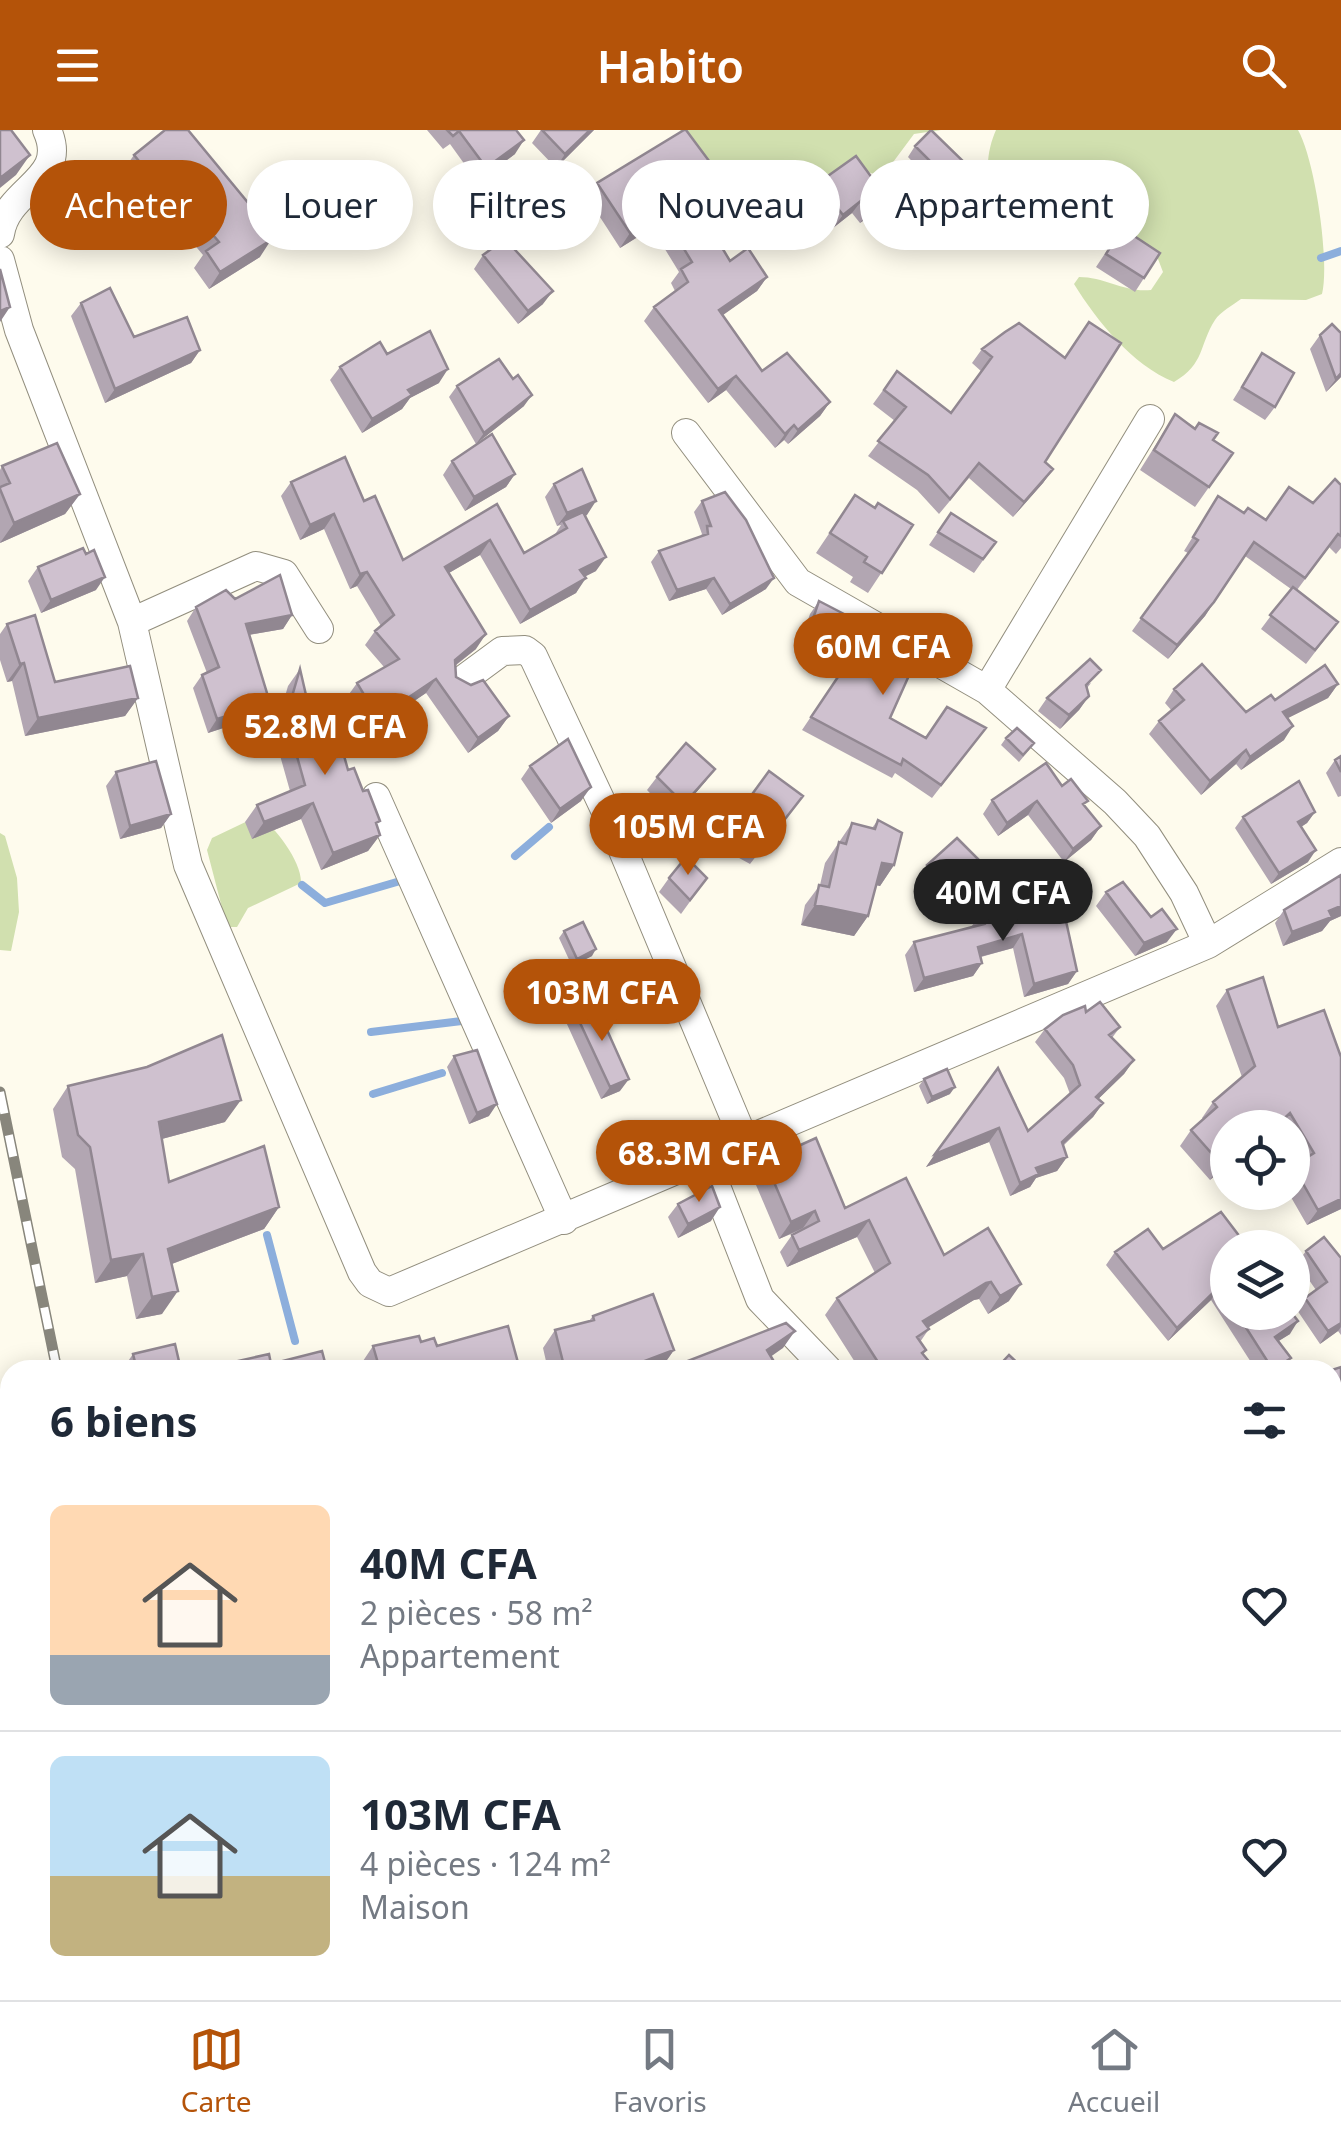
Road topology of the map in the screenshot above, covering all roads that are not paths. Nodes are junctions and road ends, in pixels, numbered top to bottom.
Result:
1 (47, 130) edge
2 (0, 234) edge
3 (0, 260) edge
4 (1150, 419) dead end
5 (686, 433) dead end
6 (132, 622) junction
7 (319, 630) dead end
8 (460, 682) edge
9 (986, 690) junction
10 (376, 797) edge
11 (1341, 862) edge
12 (1208, 944) junction
13 (744, 1140) junction
14 (705, 1158) junction
15 (564, 1220) junction
16 (818, 1360) edge

1 - 2 street
3 - 6 street
4 - 9 street
5 - 9 street
6 - 7 street
6 - 15 street
8 - 13 street
9 - 12 street
10 - 15 street
11 - 12 street
12 - 13 street
13 - 14 street
14 - 15 street
14 - 16 street

